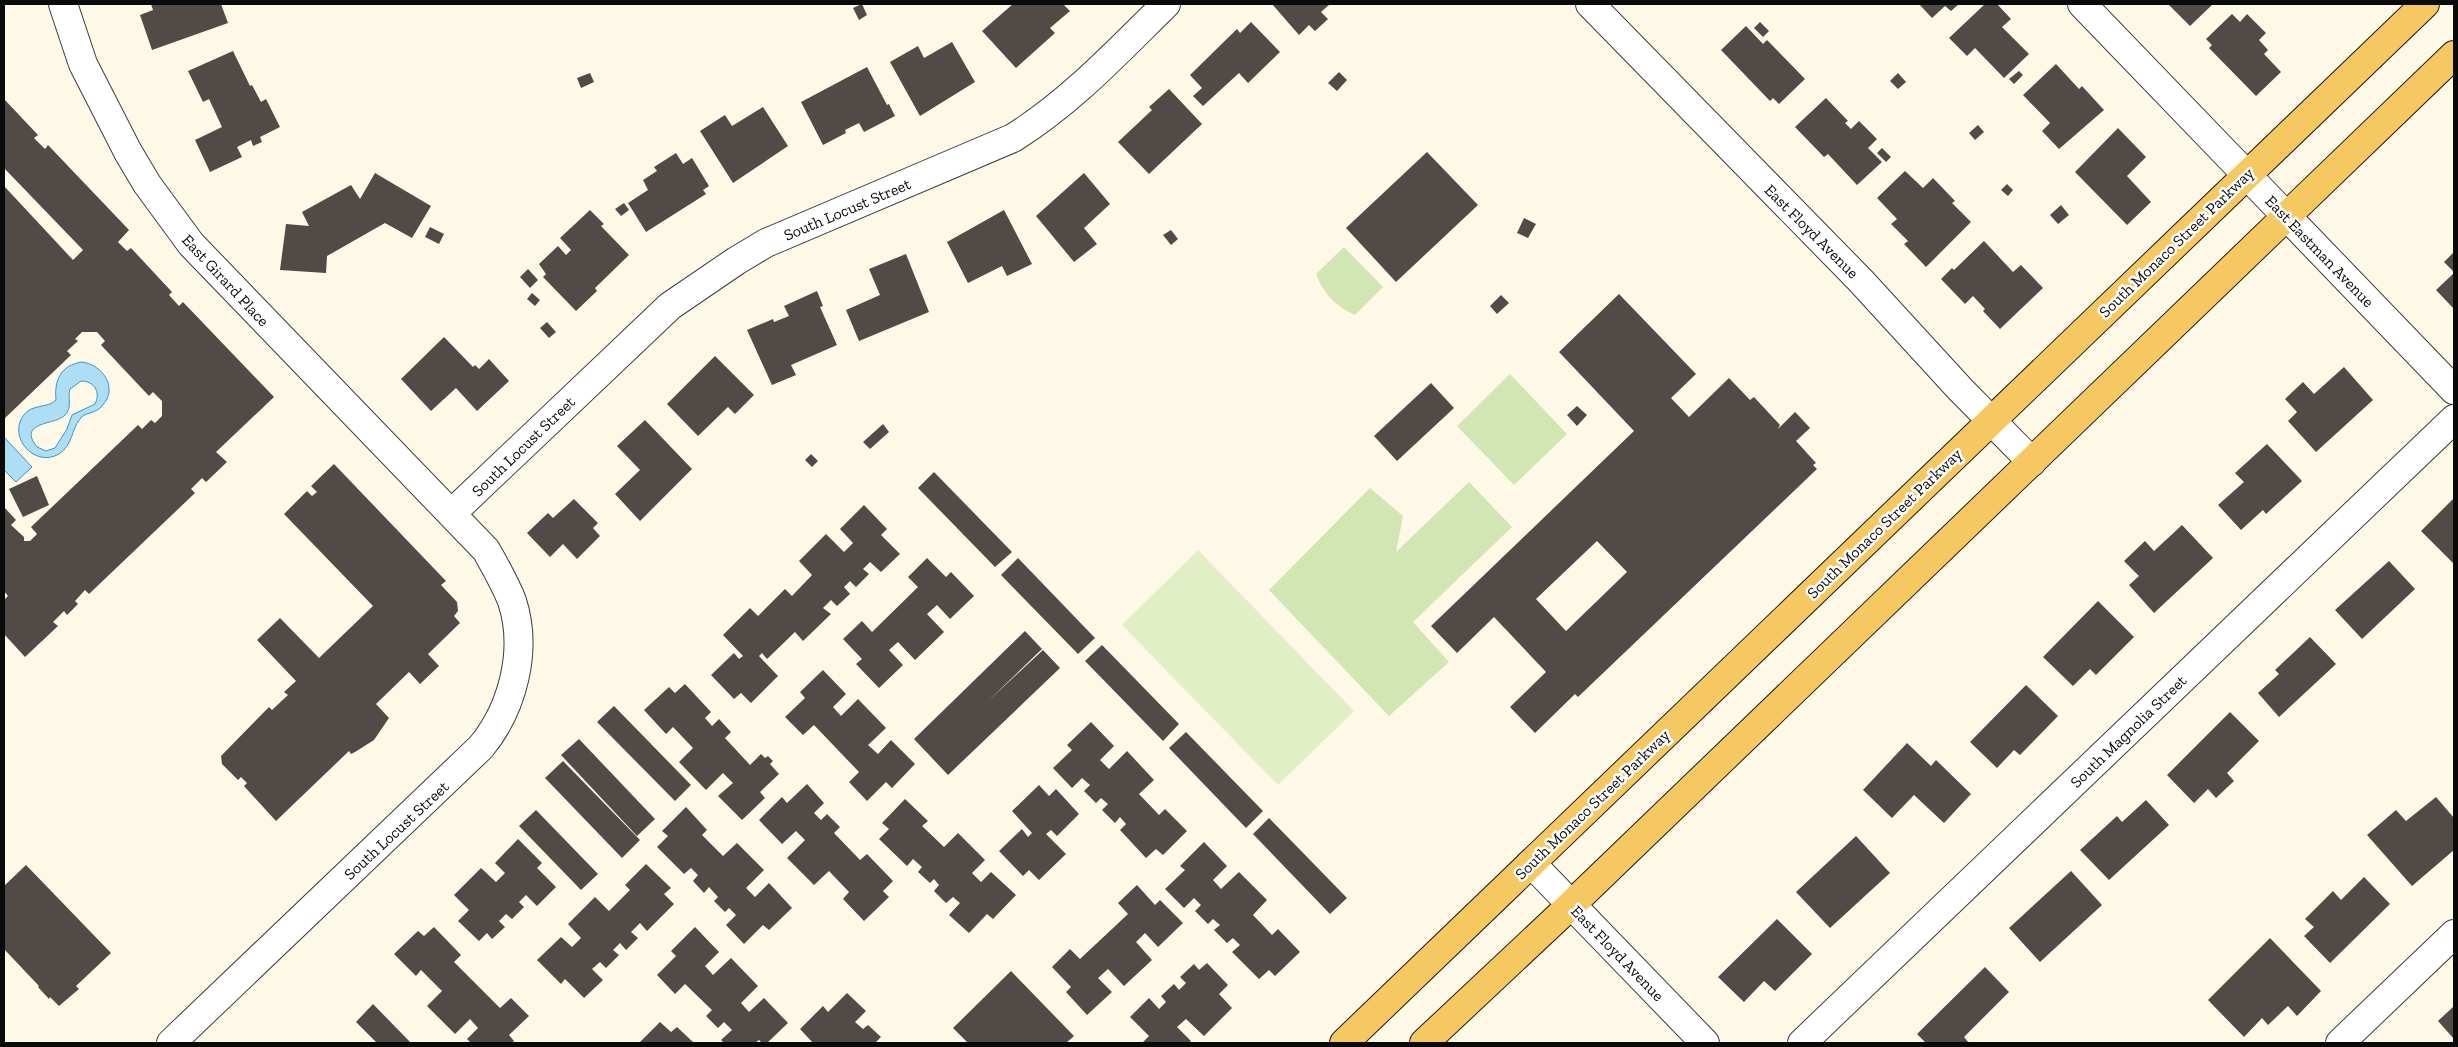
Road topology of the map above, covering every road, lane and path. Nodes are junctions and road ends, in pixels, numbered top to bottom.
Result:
1 (63, 4) edge
2 (1166, 4) edge
3 (1590, 4) edge
4 (2082, 4) edge
5 (2425, 4) edge
6 (2454, 54) edge
7 (2247, 174) junction
8 (2288, 216) junction
9 (2454, 390) edge
10 (2454, 419) edge
11 (1991, 420) junction
12 (2032, 462) junction
13 (452, 514) junction
14 (1530, 863) junction
15 (1571, 905) junction
16 (2454, 934) edge
17 (171, 1043) edge
18 (1344, 1043) edge
19 (1424, 1043) edge
20 (1705, 1043) edge
21 (1802, 1043) edge
22 (2340, 1043) edge

1 - 13 street, East Girard Place
2 - 13 street, South Locust Street
3 - 11 street, East Floyd Avenue
4 - 7 street, East Eastman Avenue
5 - 7 main road, South Monaco Street Parkway
6 - 8 main road
7 - 8 street, East Eastman Avenue
7 - 11 main road, South Monaco Street Parkway
8 - 9 street, East Eastman Avenue
8 - 12 main road
10 - 21 street, South Magnolia Street
11 - 12 street, East Floyd Avenue
11 - 14 main road, South Monaco Street Parkway
12 - 15 main road
13 - 17 street, South Locust Street
14 - 15 street, East Floyd Avenue
14 - 18 main road, South Monaco Street Parkway
15 - 19 main road
15 - 20 street, East Floyd Avenue
16 - 22 street

